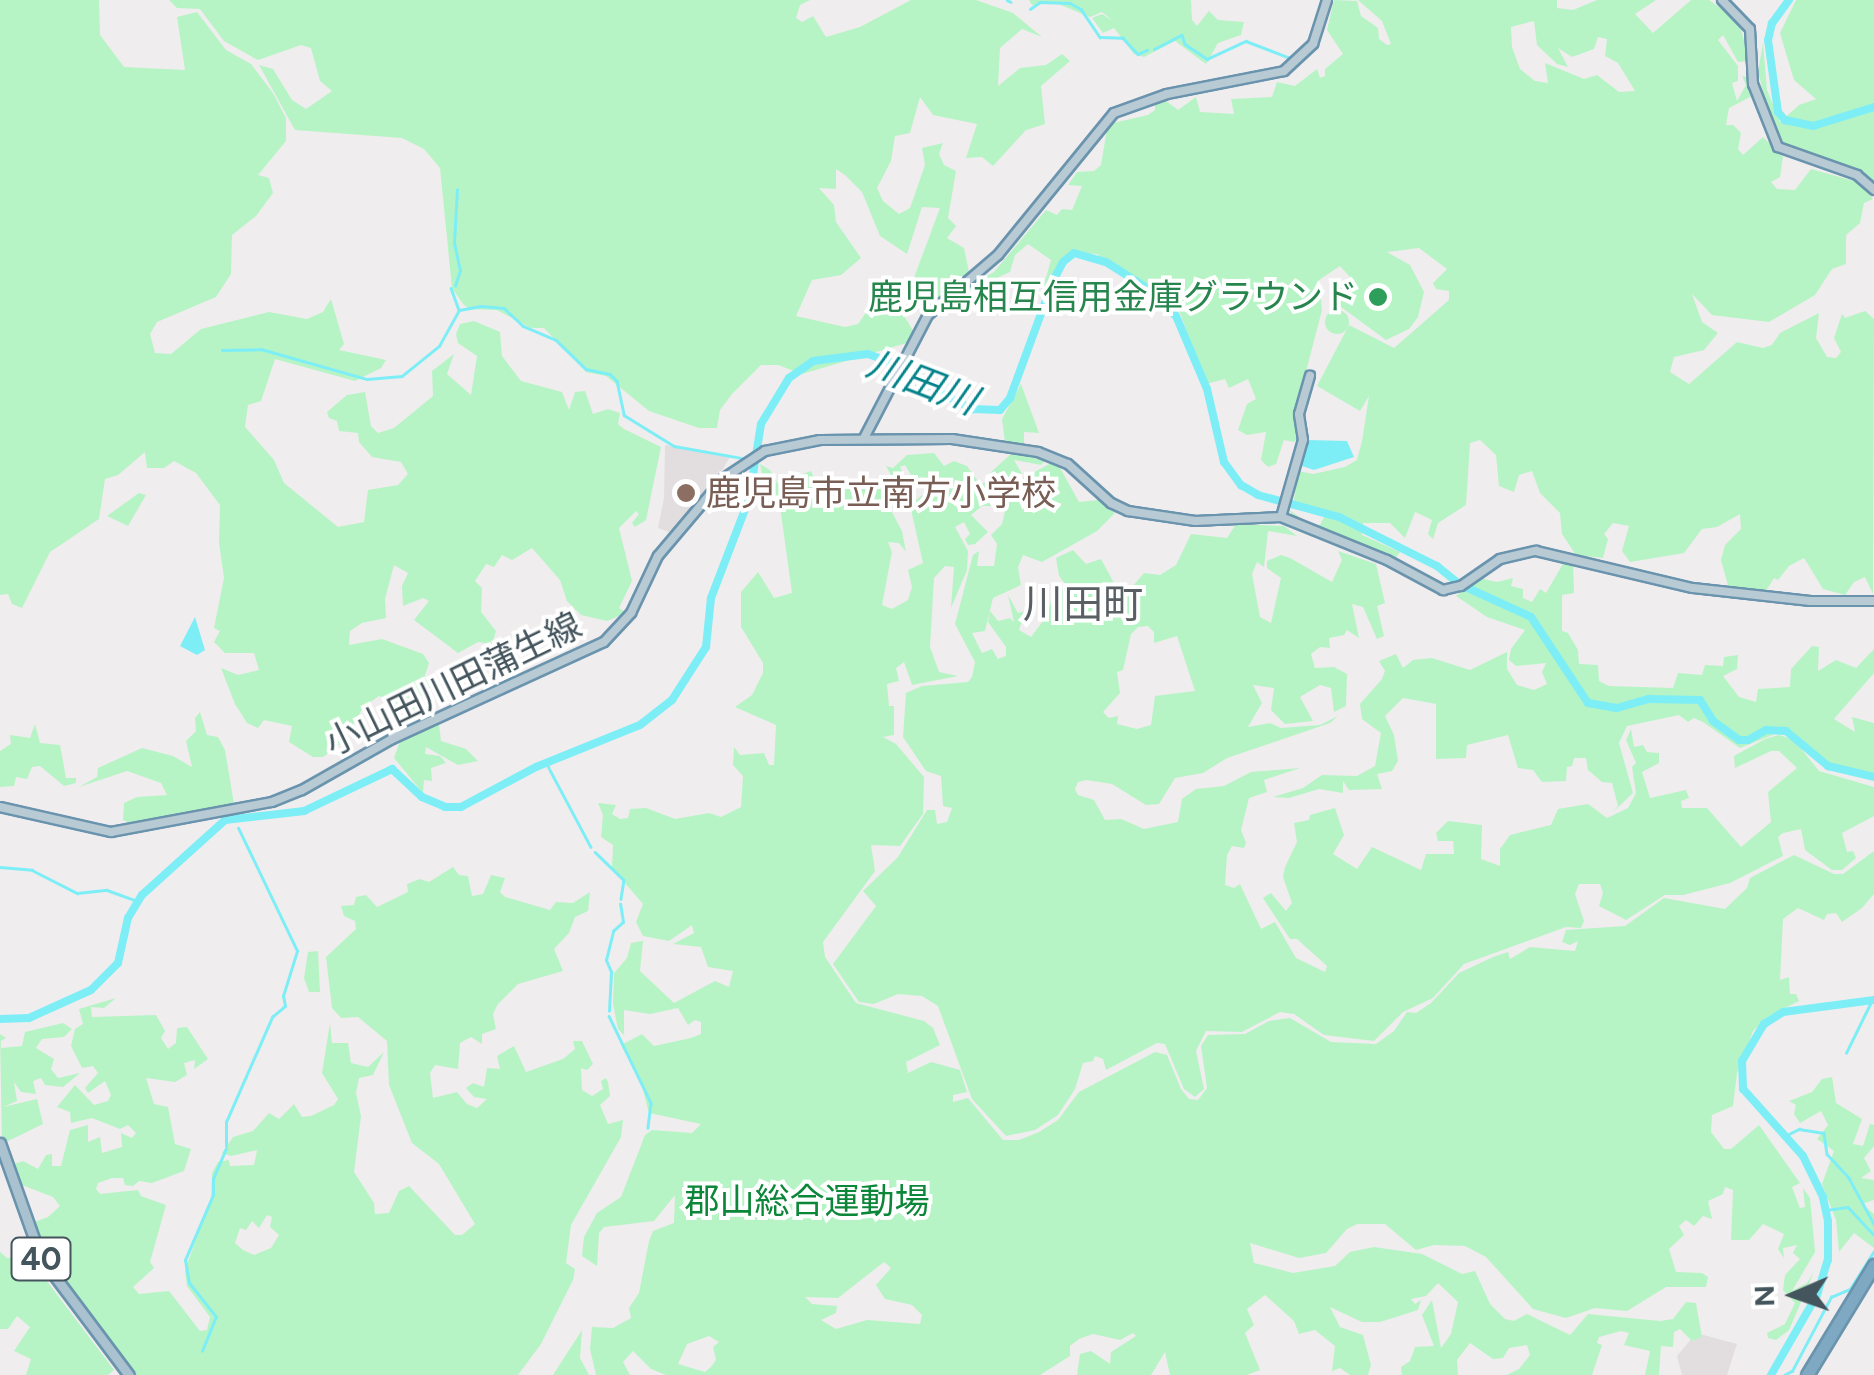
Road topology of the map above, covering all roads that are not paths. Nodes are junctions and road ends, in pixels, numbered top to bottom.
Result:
1 (1327, 0) edge
2 (1722, 0) edge
3 (1874, 190) edge
4 (1310, 376) dead end
5 (864, 438) junction
6 (1281, 515) junction
7 (1874, 601) edge
8 (0, 806) edge
9 (0, 1143) edge
10 (1874, 1264) edge
11 (129, 1375) edge
12 (1806, 1375) edge

1 - 5 main road
2 - 3 main road
4 - 6 main road
5 - 6 main road, 小山田川田蒲生線
5 - 8 main road, 小山田川田蒲生線
6 - 7 main road, 小山田川田蒲生線
9 - 11 main road, 40
10 - 12 highway

